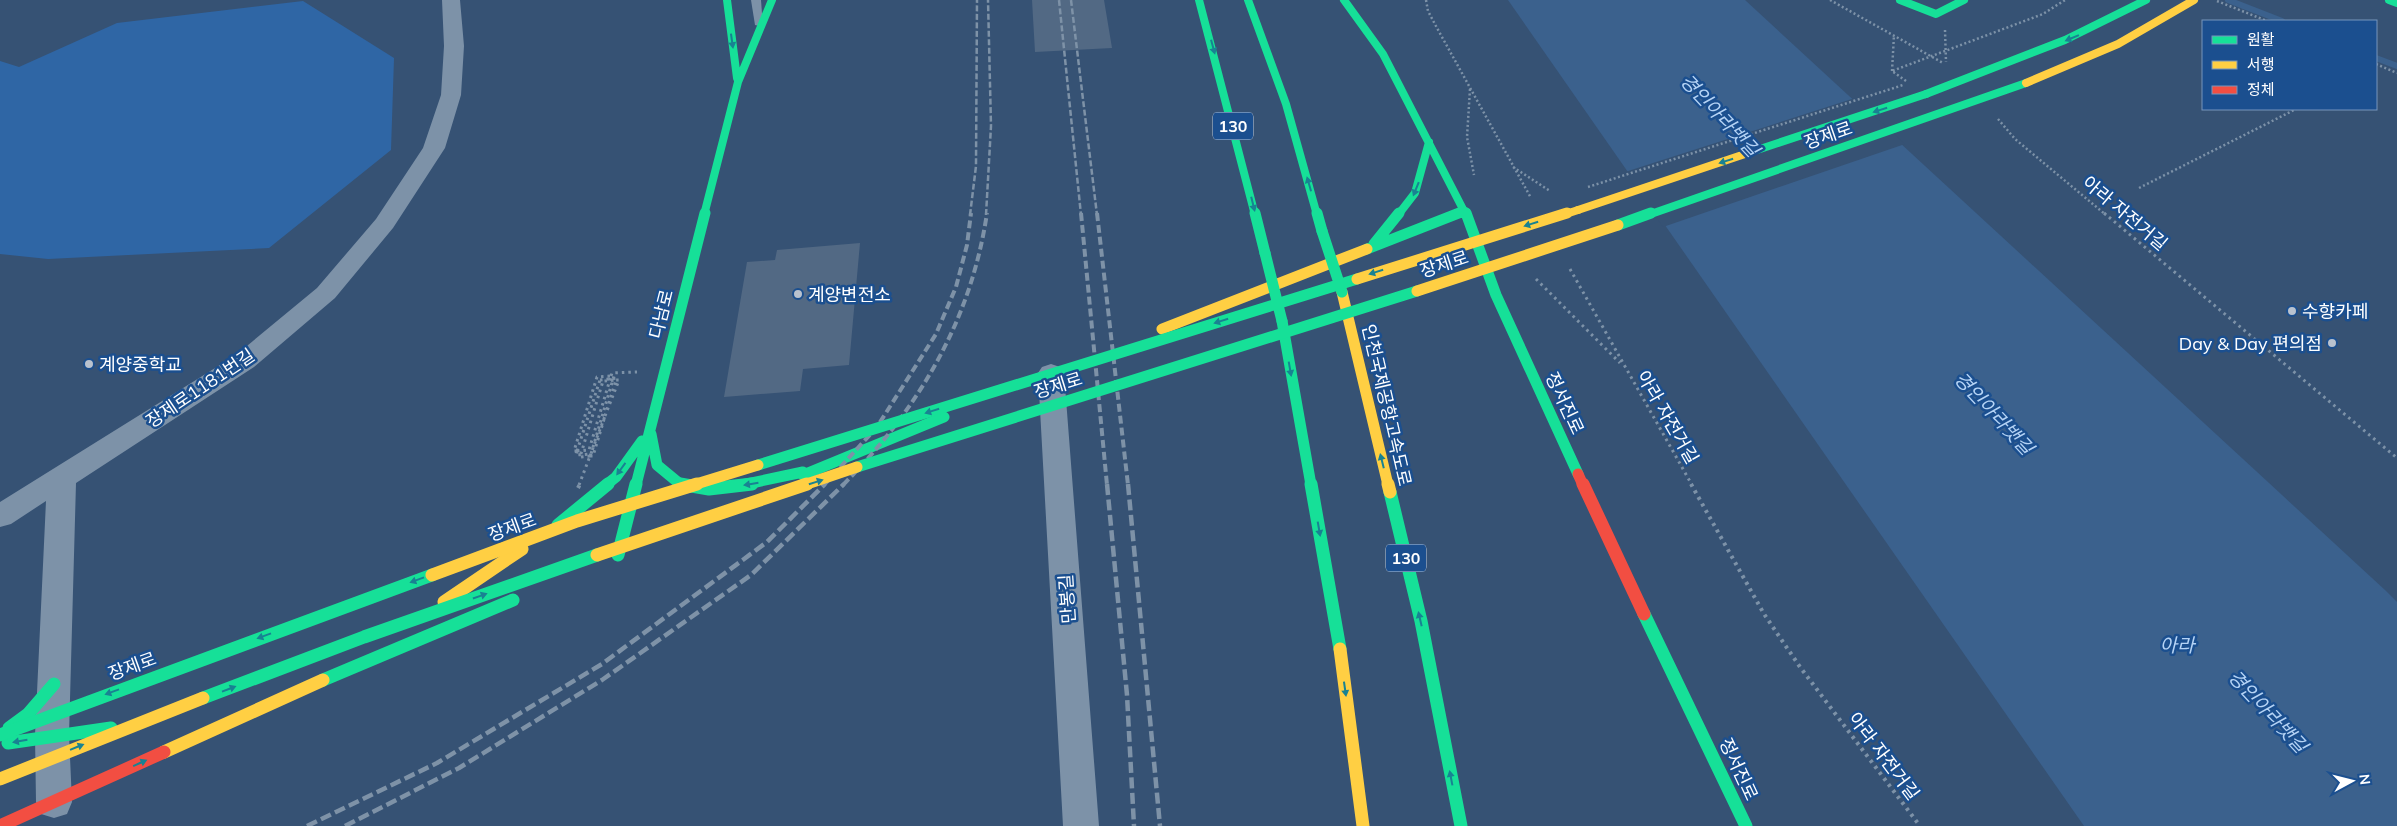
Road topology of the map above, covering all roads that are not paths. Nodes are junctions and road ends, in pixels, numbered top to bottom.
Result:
1 (451, 0) edge
2 (727, 0) edge
3 (756, 0) edge
4 (772, 0) edge
5 (1199, 0) edge
6 (1248, 0) edge
7 (1344, 0) edge
8 (1900, 0) edge
9 (1964, 0) edge
10 (2146, 0) edge
11 (2194, 0) edge
12 (2389, 0) edge
13 (2397, 3) edge
14 (760, 24) junction
15 (738, 82) junction
16 (1429, 142) junction
17 (1465, 211) junction
18 (1373, 245) junction
19 (1496, 295) junction
20 (1051, 373) junction
21 (650, 430) junction
22 (815, 470) junction
23 (62, 478) junction
24 (0, 516) edge
25 (618, 555) junction
26 (545, 586) dead end
27 (527, 594) dead end
28 (335, 675) junction
29 (54, 684) junction
30 (259, 710) junction
31 (213, 716) dead end
32 (185, 719) dead end
33 (0, 734) edge
34 (52, 735) junction
35 (0, 744) edge
36 (0, 779) edge
37 (54, 802) junction
38 (0, 826) edge
39 (1081, 826) edge
40 (1363, 826) edge
41 (1461, 826) edge
42 (1746, 826) edge

1 - 23 street, 장제로1181번길
2 -> 15 main road, 다남로
3 - 14 lane
4 - 14 main road, 다남로
5 -> 40 main road, 130, bridge
41 -> 6 main road, 인천국제공항고속도로 / 130, bridge
7 - 16 main road, 정서진로
8 - 9 main road
10 -> 33 main road, 장제로, bridge
36 -> 11 main road, 장제로, bridge
12 - 13 main road
14 - 15 main road, 다남로
15 - 21 main road, 다남로
16 - 17 main road, 정서진로
16 -> 18 main road
17 - 18 main road, 장제로
17 - 19 main road, 정서진로
18 - 19 main road
18 - 20 main road, 장제로
19 - 42 main road, 정서진로
20 - 22 main road, 장제로
20 - 39 street, 만봉길
22 -> 21 main road
21 - 25 main road, 다남로
21 -> 28 main road
22 - 25 main road, 장제로
23 - 24 street, 장제로1181번길
23 - 29 street
25 - 26 main road, 장제로
27 - 28 main road
28 - 30 main road
29 - 33 main road
29 - 34 street
30 - 31 main road
37 -> 30 main road
32 - 34 main road
34 -> 35 main road
34 - 37 street
37 - 38 main road

